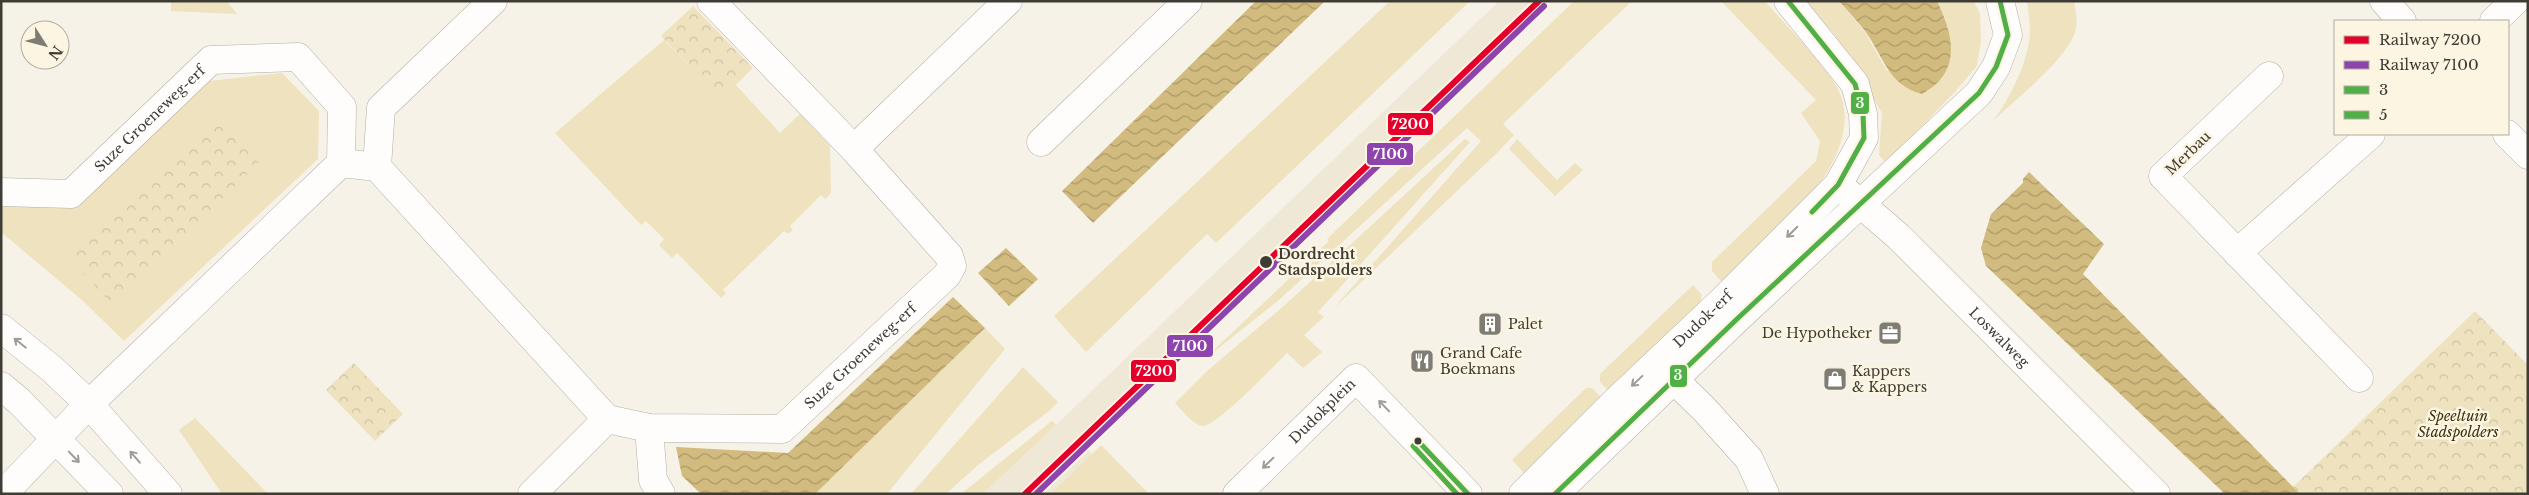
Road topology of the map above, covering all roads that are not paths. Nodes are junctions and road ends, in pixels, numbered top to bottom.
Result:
1 (493, 1) edge
2 (711, 1) edge
3 (1008, 1) edge
4 (1188, 1) edge
5 (1788, 1) edge
6 (2000, 1) edge
7 (2384, 1) edge
8 (2515, 1) edge
9 (2401, 20) edge
10 (2495, 20) edge
11 (2269, 76) dead end
12 (342, 107) junction
13 (381, 108) junction
14 (2370, 135) edge
15 (2508, 135) edge
16 (1040, 142) dead end
17 (854, 149) junction
18 (2528, 155) edge
19 (341, 163) junction
20 (376, 167) junction
21 (1838, 185) junction
22 (1, 192) edge
23 (1860, 205) junction
24 (2237, 253) junction
25 (1, 328) edge
26 (1665, 371) junction
27 (2359, 378) dead end
28 (1, 386) edge
29 (89, 404) junction
30 (608, 419) junction
31 (649, 428) junction
32 (55, 438) junction
33 (3, 494) edge
34 (109, 494) edge
35 (168, 494) edge
36 (532, 494) edge
37 (661, 494) edge
38 (1237, 494) edge
39 (1468, 494) edge
40 (1523, 494) edge
41 (1555, 494) edge
42 (1765, 494) edge
43 (2156, 494) edge

1 - 13 street
2 - 17 street, Suze Groeneweg-erf
3 - 17 street
4 - 16 street
5 - 21 street, Dudok-erf
6 - 23 street, Dudok-erf
7 - 9 street
8 - 10 street
11 - 24 street, Merbau
12 - 13 street
12 - 19 street
12 - 22 street, Suze Groeneweg-erf
13 - 20 street
14 - 24 street
15 - 18 street
17 - 31 street, Suze Groeneweg-erf
19 - 20 street
19 - 29 street
20 - 30 street
21 - 23 street, Loswalweg
21 -> 26 street, Dudok-erf
23 - 26 street, Dudok-erf
23 - 43 street, Loswalweg
24 - 27 street, Merbau
29 -> 25 street
26 -> 40 street, Dudok-erf
26 - 41 street, Dudok-erf
26 - 42 street
28 - 32 street
29 - 32 street
35 -> 29 street
30 - 31 street, Suze Groeneweg-erf
30 - 36 street
31 - 37 street
32 - 33 street
32 -> 34 street
39 -> 38 street, Dudokplein

